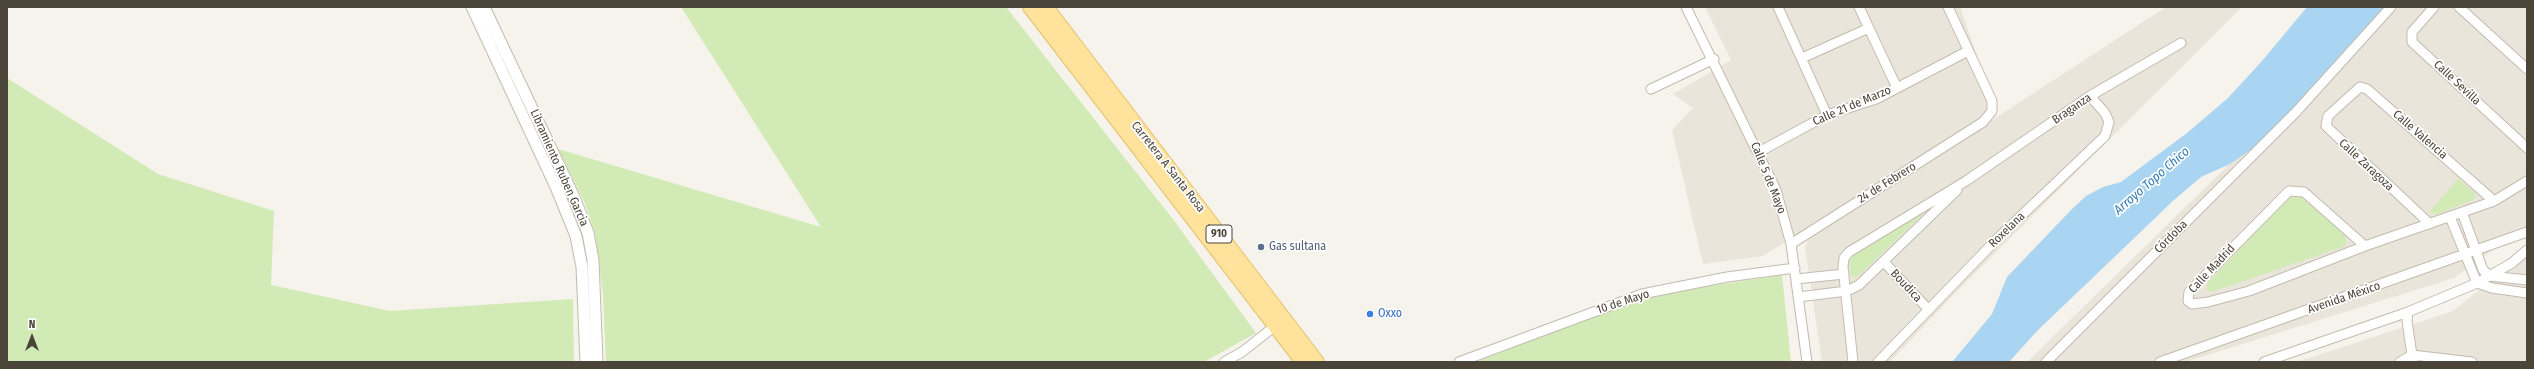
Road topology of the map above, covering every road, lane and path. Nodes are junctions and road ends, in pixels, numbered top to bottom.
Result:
1 (472, 7) edge
2 (484, 7) edge
3 (1030, 7) edge
4 (1046, 7) edge
5 (1686, 7) edge
6 (1778, 7) edge
7 (1859, 7) edge
8 (1948, 7) edge
9 (2391, 7) edge
10 (2434, 7) edge
11 (2460, 7) edge
12 (1869, 28) junction
13 (2181, 43) dead end
14 (1968, 51) junction
15 (1802, 58) junction
16 (1714, 59) junction
17 (2527, 70) edge
18 (1896, 88) junction
19 (1651, 89) dead end
20 (2090, 96) junction
21 (2343, 101) joint
22 (1116, 108) junction
23 (1827, 115) junction
24 (2527, 148) edge
25 (1759, 152) junction
26 (1966, 180) junction
27 (2527, 182) edge
28 (2494, 201) junction
29 (2462, 212) junction
30 (2450, 217) junction
31 (2430, 224) junction
32 (2527, 232) edge
33 (1791, 244) junction
34 (2365, 246) junction
35 (2527, 250) edge
36 (2476, 251) junction
37 (2464, 255) junction
38 (1884, 262) junction
39 (1795, 268) junction
40 (1844, 274) junction
41 (2490, 276) junction
42 (1796, 279) junction
43 (2527, 280) edge
44 (2477, 283) junction
45 (1847, 291) junction
46 (2527, 292) edge
47 (1798, 297) junction
48 (1929, 310) junction
49 (2408, 312) junction
50 (1275, 326) junction
51 (2412, 359) edge
52 (586, 362) edge
53 (597, 362) edge
54 (1224, 362) edge
55 (1303, 362) edge
56 (1317, 362) edge
57 (1459, 362) edge
58 (1807, 362) edge
59 (1853, 362) edge
60 (1878, 362) edge
61 (2046, 362) edge
62 (2160, 362) edge
63 (2264, 362) edge
64 (2400, 362) edge
65 (2472, 362) edge

1 - 52 street, Libramiento Ruben Garcia
2 - 53 street, Libramiento Ruben Garcia
3 - 22 main road, 910
4 - 22 main road, 910
5 - 16 street, Calle 5 de Mayo
6 - 15 street
7 - 12 street
8 - 14 street
9 - 61 street, Córdoba
10 - 24 street, Calle Sevilla
11 - 17 street
12 - 15 street
12 - 18 street
13 - 20 street, Braganza
14 - 18 street, Calle 21 de Marzo
14 - 33 street, 24 de Febrero
15 - 23 street
16 - 19 street
16 - 25 street, Calle 5 de Mayo
18 - 23 street, Calle 21 de Marzo
20 - 26 street, Braganza
20 - 48 street, Roxelana
21 - 28 street, Calle Valencia
21 - 31 street, Calle Zaragoza
22 - 50 main road, Carretera A Santa Rosa / 910
22 - 56 main road, Carretera A Santa Rosa / 910
23 - 25 street, Calle 21 de Marzo
25 - 33 street, Calle 5 de Mayo
26 - 38 street, Braganza
26 - 40 street, Braganza
27 - 28 street, Calle Madrid
28 - 29 street, Calle Madrid
29 - 30 street, Calle Madrid
29 - 36 street
30 - 31 street, Calle Madrid
30 - 37 street
31 - 34 street, Calle Madrid
32 - 36 street, Avenida México
33 - 39 street, Calle 5 de Mayo
34 - 34 street, Calle Madrid
35 - 41 street
36 - 37 street, Avenida México
36 - 41 street
37 - 44 street
37 - 62 street, Avenida México
38 - 45 street, Braganza
38 - 48 street, Boudica
39 - 42 street, Calle 5 de Mayo
39 - 57 street, 10 de Mayo
40 - 42 street
40 - 45 street
41 - 43 street
41 - 44 street
42 - 47 street, Calle 5 de Mayo
44 - 46 street
44 - 49 street
45 - 47 street
45 - 59 street
47 - 58 street, Calle 5 de Mayo
48 - 60 street, Roxelana
49 - 51 street
49 - 63 street
50 - 54 street
50 - 55 main road, Carretera A Santa Rosa / 910
51 - 64 street
51 - 65 street

